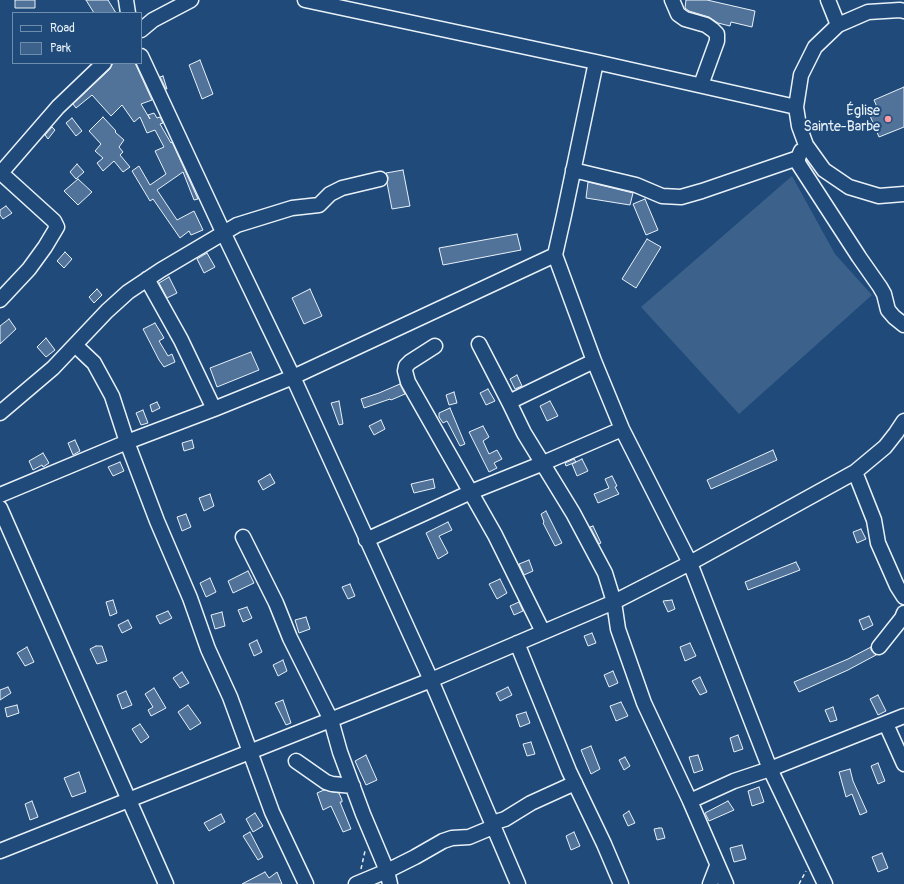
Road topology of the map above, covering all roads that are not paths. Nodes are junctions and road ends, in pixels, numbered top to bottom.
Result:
1 (126, 0) edge
2 (191, 0) edge
3 (305, 0) edge
4 (672, 0) edge
5 (828, 0) edge
6 (904, 11) edge
7 (128, 12) edge
8 (838, 25) junction
9 (142, 29) edge
10 (142, 58) edge
11 (596, 62) junction
12 (103, 64) edge
13 (700, 85) junction
14 (796, 107) junction
15 (806, 145) junction
16 (798, 158) junction
17 (573, 170) junction
18 (0, 174) edge
19 (380, 179) dead end
20 (904, 194) edge
21 (224, 234) junction
22 (555, 255) junction
23 (147, 279) junction
24 (0, 300) edge
25 (904, 325) edge
26 (479, 344) dead end
27 (75, 345) junction
28 (435, 346) dead end
29 (594, 360) junction
30 (293, 377) junction
31 (509, 402) junction
32 (214, 409) junction
33 (0, 413) edge
34 (904, 421) edge
35 (622, 429) junction
36 (127, 442) junction
37 (541, 464) junction
38 (856, 472) junction
39 (471, 492) junction
40 (0, 495) edge
41 (0, 508) edge
42 (243, 537) dead end
43 (366, 540) junction
44 (690, 563) junction
45 (904, 597) edge
46 (614, 602) junction
47 (904, 613) edge
48 (542, 632) junction
49 (517, 643) junction
50 (879, 647) dead end
51 (431, 680) junction
52 (904, 716) edge
53 (331, 720) junction
54 (886, 724) junction
55 (250, 752) junction
56 (296, 761) dead end
57 (904, 764) edge
58 (770, 768) junction
59 (575, 783) junction
60 (353, 786) junction
61 (128, 800) junction
62 (690, 801) junction
63 (497, 826) junction
64 (0, 850) edge
65 (718, 866) junction
66 (389, 878) edge
67 (358, 883) edge
68 (166, 884) edge
69 (306, 884) edge
70 (518, 884) edge
71 (621, 884) edge
72 (710, 884) edge
73 (726, 884) edge
74 (825, 884) edge

1 - 7 street
2 - 9 street
3 - 11 street
4 - 13 street
5 - 8 street
6 - 8 street
8 - 14 street
10 - 21 street
11 - 13 street
11 - 17 street
12 - 18 street
13 - 14 street
14 - 15 street
15 - 16 street
15 - 20 street
16 - 17 street
16 - 25 street
17 - 22 street
18 - 24 street
19 - 21 street
21 - 23 street
21 - 30 street
22 - 29 street
22 - 30 street
23 - 27 street
23 - 32 street
26 - 31 street
27 - 33 street
27 - 36 street
28 - 39 street
29 - 31 street
29 - 35 street
30 - 32 street
30 - 43 street
31 - 37 street
32 - 36 street
34 - 38 street
35 - 37 street
35 - 44 street
36 - 40 street
36 - 55 street
37 - 39 street
37 - 46 street
38 - 44 street
38 - 45 street
39 - 43 street
39 - 48 street
41 - 61 street
42 - 53 street
43 - 51 street
44 - 46 street
44 - 58 street
46 - 48 street
46 - 62 street
47 - 50 street
48 - 49 street
49 - 51 street
49 - 59 street
51 - 53 street
51 - 63 street
52 - 54 street
53 - 55 street
53 - 60 street
54 - 57 street
54 - 58 street
55 - 61 street
55 - 69 street
56 - 60 street
58 - 62 street
58 - 74 street
59 - 63 street
59 - 71 street
60 - 66 street
61 - 64 street
61 - 68 street
62 - 65 street
63 - 66 street
63 - 70 street
65 - 72 street
65 - 73 street
66 - 67 street

